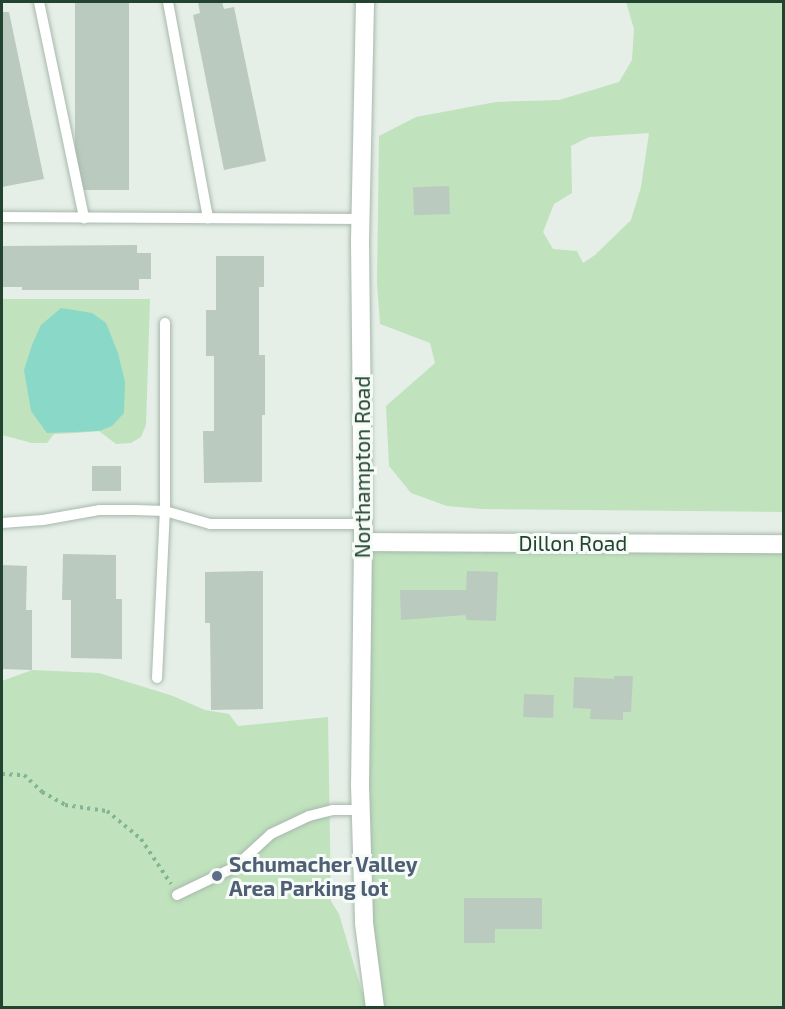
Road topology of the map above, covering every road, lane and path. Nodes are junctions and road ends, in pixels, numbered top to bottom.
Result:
1 (39, 2) edge
2 (168, 2) edge
3 (365, 2) edge
4 (2, 217) edge
5 (84, 218) junction
6 (208, 218) junction
7 (361, 219) junction
8 (165, 323) dead end
9 (165, 511) junction
10 (2, 523) edge
11 (363, 533) junction
12 (783, 544) edge
13 (157, 678) dead end
14 (2, 774) edge
15 (361, 810) junction
16 (177, 895) joint
17 (375, 1008) edge

1 - 5 lane
2 - 6 lane
3 - 7 street, Northampton Road
4 - 5 lane
5 - 6 lane
6 - 7 lane
7 - 11 street, Northampton Road
8 - 9 lane
9 - 10 lane
9 - 11 lane
9 - 13 lane
11 - 12 street, Dillon Road
11 - 15 street, Northampton Road
14 - 16 path
15 - 16 lane
15 - 17 street, Northampton Road

